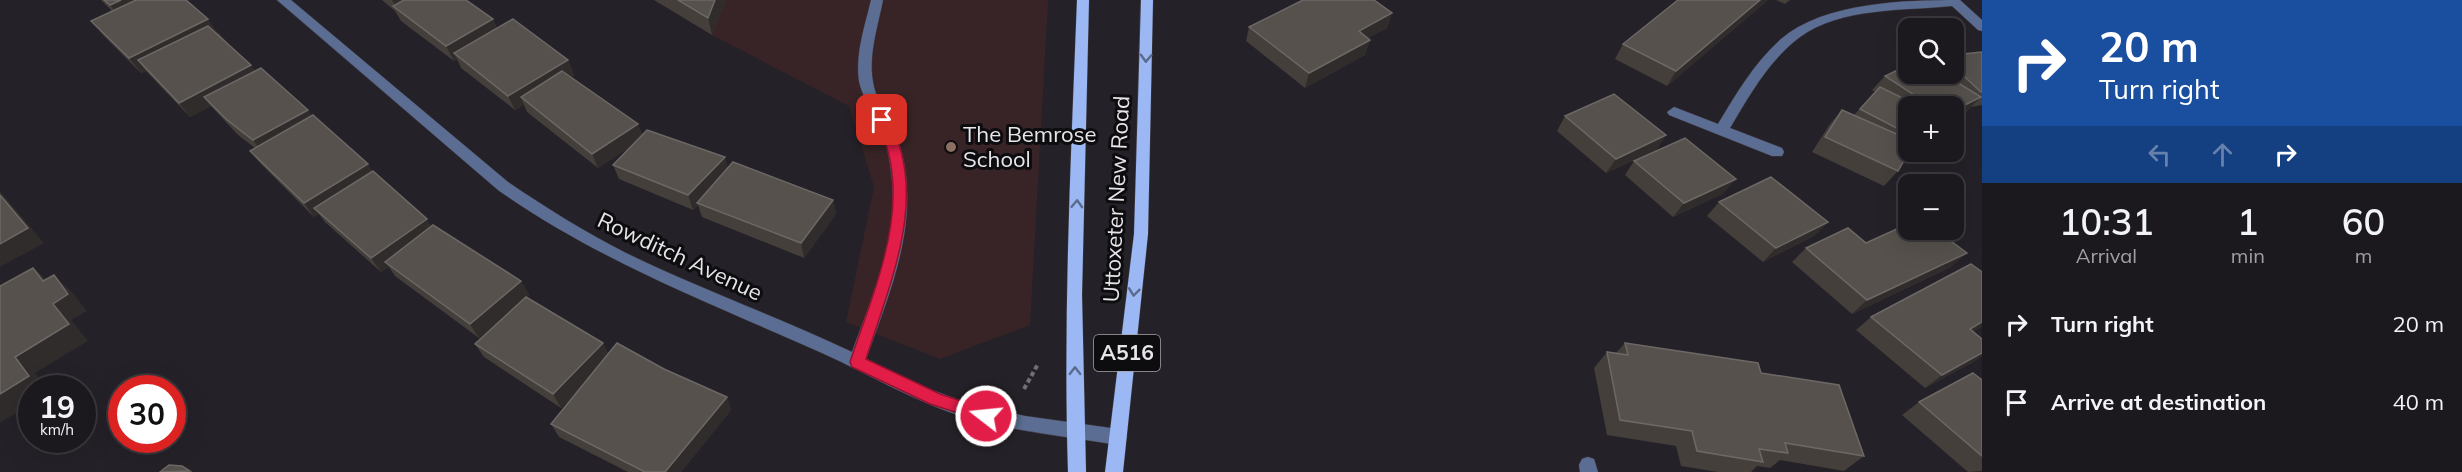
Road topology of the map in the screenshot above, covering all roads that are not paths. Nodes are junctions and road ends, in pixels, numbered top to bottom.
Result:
1 (283, 0) edge
2 (877, 0) edge
3 (1083, 0) edge
4 (1148, 0) edge
5 (1954, 1) edge
6 (1982, 27) edge
7 (1674, 112) dead end
8 (1721, 131) junction
9 (1777, 152) dead end
10 (858, 362) junction
11 (1075, 430) junction
12 (1118, 437) junction
13 (1077, 472) edge
14 (1114, 472) edge

1 - 10 street, Rowditch Avenue
2 - 10 street
11 -> 3 main road, Uttoxeter New Road / A516
4 -> 12 main road, Uttoxeter New Road / A516
5 - 6 street
5 - 8 street
7 - 8 street
8 - 9 street
10 - 11 street, Rowditch Avenue
11 - 12 street, Rowditch Avenue
11 - 13 main road, Uttoxeter New Road / A516
12 - 14 main road, Uttoxeter New Road / A516

